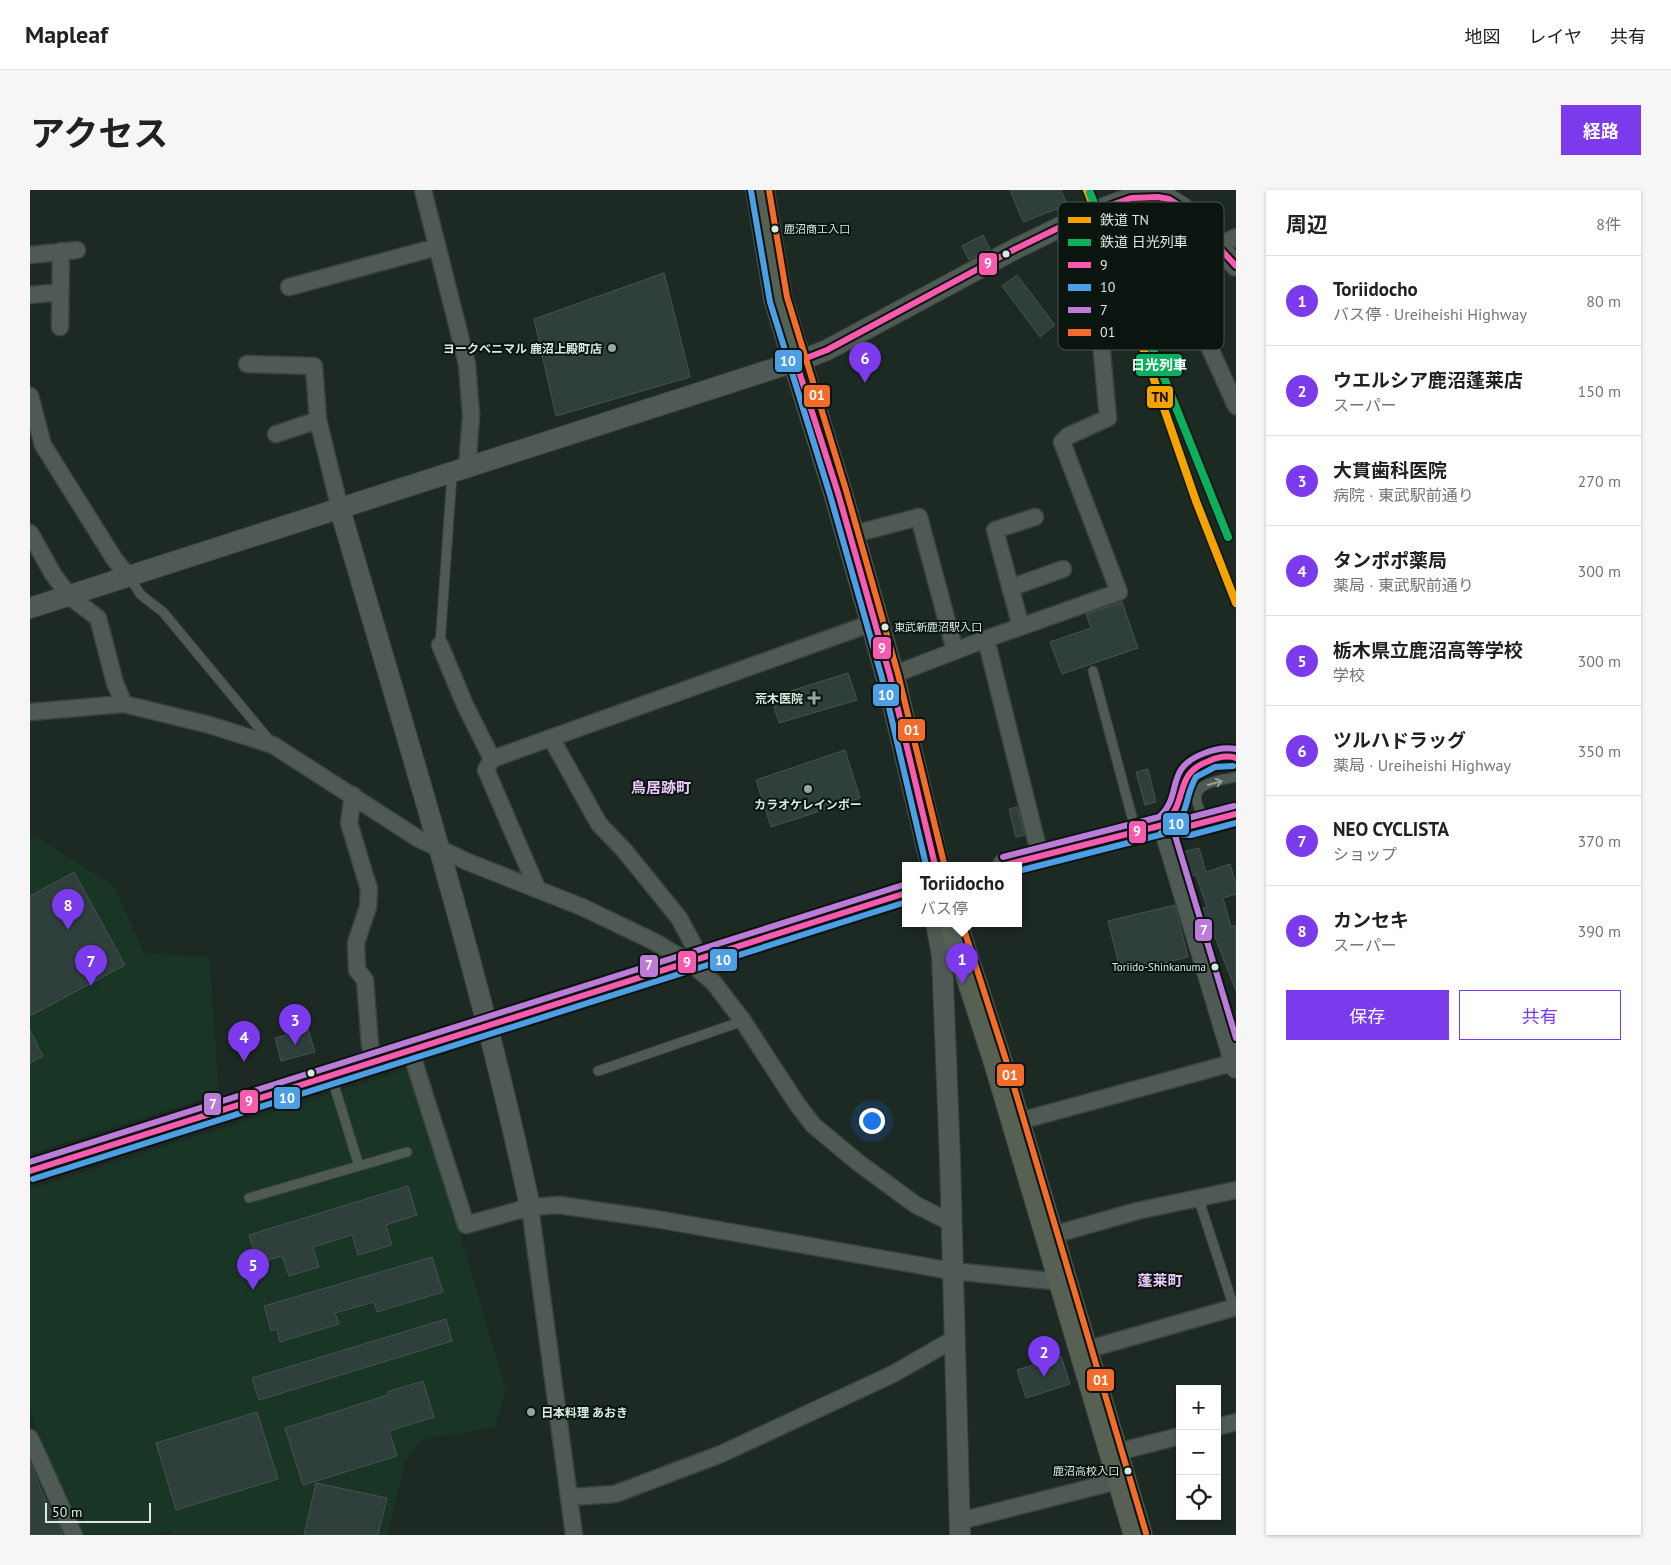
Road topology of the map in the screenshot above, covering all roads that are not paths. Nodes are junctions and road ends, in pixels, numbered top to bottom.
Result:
1 (423, 190) edge
2 (760, 190) edge
3 (1157, 193) edge
4 (1120, 202) edge
5 (1174, 202) edge
6 (1058, 229) edge
7 (1236, 237) edge
8 (1224, 243) edge
9 (437, 247) junction
10 (1224, 253) edge
11 (30, 255) edge
12 (1236, 266) edge
13 (289, 287) dead end
14 (60, 292) junction
15 (30, 295) edge
16 (60, 326) dead end
17 (1102, 350) edge
18 (1211, 350) edge
19 (796, 362) junction
20 (247, 364) dead end
21 (30, 396) edge
22 (1236, 406) edge
23 (318, 420) junction
24 (276, 434) dead end
25 (460, 471) junction
26 (340, 509) junction
27 (1034, 517) dead end
28 (30, 533) edge
29 (850, 535) junction
30 (1063, 569) dead end
31 (129, 577) junction
32 (1010, 588) junction
33 (69, 596) junction
34 (30, 608) edge
35 (875, 622) junction
36 (1021, 627) junction
37 (986, 639) junction
38 (440, 645) joint
39 (955, 651) junction
40 (1094, 671) dead end
41 (890, 676) junction
42 (124, 704) junction
43 (30, 712) edge
44 (551, 738) junction
45 (273, 745) junction
46 (1236, 758) edge
47 (492, 759) junction
48 (1236, 777) edge
49 (353, 795) junction
50 (1180, 804) junction
51 (1236, 814) edge
52 (1206, 822) junction
53 (1163, 825) junction
54 (1136, 832) junction
55 (438, 847) junction
56 (1040, 856) junction
57 (934, 862) edge
58 (1017, 862) edge
59 (537, 888) junction
60 (902, 893) edge
61 (937, 927) edge
62 (955, 927) edge
63 (692, 959) junction
64 (743, 1021) junction
65 (486, 1025) junction
66 (410, 1049) junction
67 (375, 1061) junction
68 (1236, 1064) edge
69 (598, 1071) dead end
70 (331, 1075) junction
71 (1016, 1122) junction
72 (407, 1152) dead end
73 (359, 1166) junction
74 (30, 1171) edge
75 (1236, 1190) edge
76 (249, 1198) dead end
77 (1199, 1200) junction
78 (530, 1207) junction
79 (952, 1223) junction
80 (1049, 1236) junction
81 (952, 1271) junction
82 (1062, 1282) junction
83 (1235, 1310) edge
84 (954, 1339) junction
85 (1082, 1351) junction
86 (1236, 1422) edge
87 (1221, 1426) edge
88 (1176, 1437) edge
89 (30, 1438) edge
90 (1113, 1453) junction
91 (1121, 1480) junction
92 (570, 1497) junction
93 (960, 1528) edge
94 (74, 1535) edge
95 (574, 1535) edge
96 (1138, 1535) edge

1 - 9 street
2 - 19 highway
3 - 4 street
3 - 5 street
6 - 19 street
7 - 8 street
9 - 13 street
9 - 25 street
10 - 12 street
11 - 14 street
14 - 15 street
14 - 16 street
17 - 36 street
18 - 22 street
19 - 25 street
19 - 29 highway
20 - 23 street
21 - 31 street
23 - 24 street
23 - 26 street
25 - 26 street
25 - 38 lane
26 - 31 street
26 - 55 street
27 - 32 street
28 - 33 street
29 - 35 highway
29 - 39 street
30 - 32 street
31 - 33 street
31 - 45 lane
32 - 36 street
33 - 34 street
33 - 42 street
35 - 41 highway
35 - 44 street
36 - 37 street
37 - 39 street
37 - 56 street
38 - 47 street
39 - 41 street
40 - 54 lane
41 - 57 highway
42 - 43 street
42 - 45 street
44 - 47 street
44 - 63 street
45 - 49 street
46 - 50 street
47 - 59 street
52 -> 48 lane
49 - 55 street
49 - 67 street
50 - 52 street
50 - 53 street
51 - 52 street
52 - 53 street
53 - 54 main road
53 - 68 street
54 - 56 main road
55 - 59 street
55 - 65 street
56 - 58 main road
59 - 63 street
60 - 63 street
61 - 79 street
62 - 71 highway
63 - 64 street
63 - 65 street
64 - 69 lane
64 - 79 street
65 - 66 street
65 - 78 street
66 - 67 street
66 - 78 street
67 - 70 street
68 - 71 street
70 - 73 lane
70 - 74 street
71 - 80 highway
72 - 73 lane
73 - 76 lane
75 - 77 street
77 - 80 street
77 - 83 lane
78 - 81 street
78 - 92 street
79 - 81 street
80 - 82 highway
81 - 82 street
81 - 84 street
82 - 85 highway
83 - 85 street
84 - 92 street
84 - 93 street
85 - 90 highway
86 - 87 street
88 - 90 street
89 - 94 street
90 - 91 highway
91 - 93 street
91 - 96 highway
92 - 95 street

